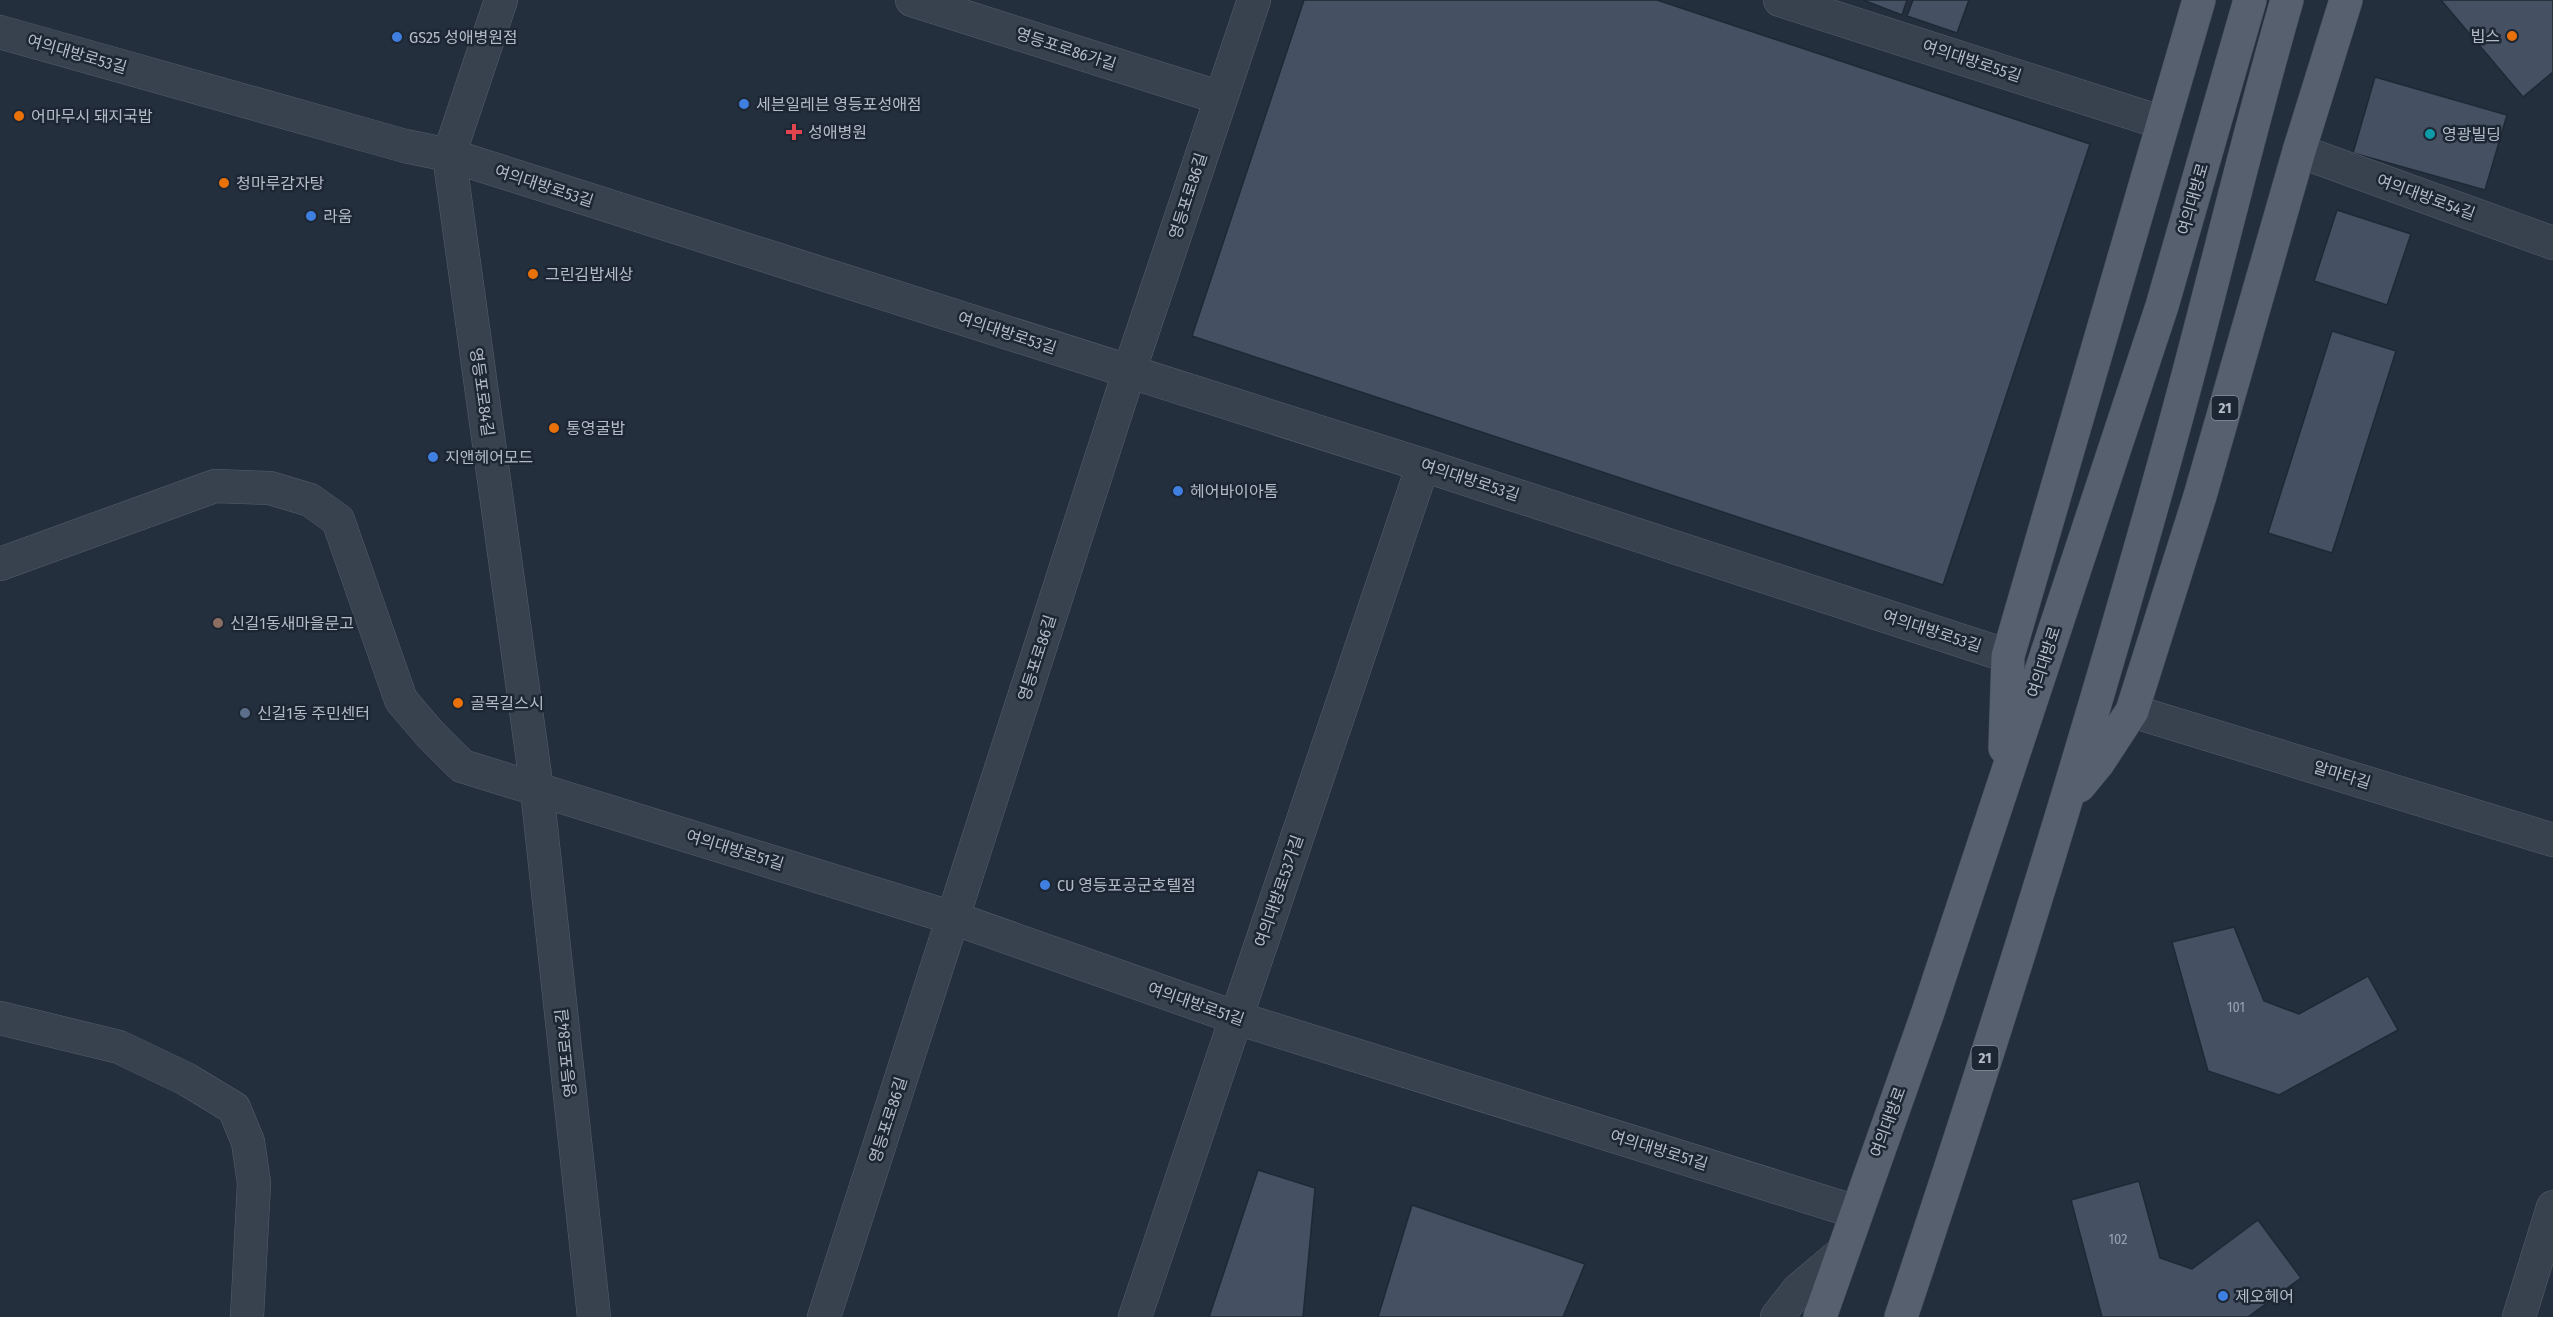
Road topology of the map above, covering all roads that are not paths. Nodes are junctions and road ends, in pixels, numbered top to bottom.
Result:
1 (501, 0) edge
2 (912, 0) edge
3 (1254, 0) edge
4 (2199, 0) edge
5 (2250, 0) edge
6 (2288, 0) edge
7 (2346, 0) edge
8 (1801, 3) edge
9 (0, 32) edge
10 (1221, 98) junction
11 (2163, 123) junction
12 (2299, 151) junction
13 (449, 155) junction
14 (2553, 243) edge
15 (1130, 372) junction
16 (1423, 465) junction
17 (0, 564) edge
18 (2008, 656) junction
19 (2132, 711) junction
20 (2004, 787) junction
21 (537, 790) junction
22 (2068, 799) junction
23 (2553, 840) edge
24 (953, 918) junction
25 (0, 1018) edge
26 (1236, 1018) junction
27 (2553, 1207) edge
28 (1856, 1212) junction
29 (1842, 1253) junction
30 (247, 1317) edge
31 (594, 1317) edge
32 (824, 1317) edge
33 (1135, 1317) edge
34 (1777, 1317) edge
35 (1820, 1317) edge
36 (1901, 1317) edge
37 (2519, 1317) edge

1 - 13 street, 영등포로84길
2 - 10 street, 영등포로86가길
3 - 10 street, 영등포로86길
4 - 11 main road
5 - 20 main road, 여의대방로
6 - 22 main road
7 - 12 main road, 21
8 - 11 street, 여의대방로55길
9 - 13 street, 여의대방로53길
10 - 15 street, 영등포로86길
11 - 18 main road
12 - 14 street, 여의대방로54길
12 - 19 main road, 21
13 - 15 street, 여의대방로53길
13 - 21 street, 영등포로84길
15 - 16 street, 여의대방로53길
15 - 24 street, 영등포로86길
16 - 18 street, 여의대방로53길
16 - 26 street, 여의대방로53가길
17 - 21 street
18 - 20 main road
19 - 22 main road, 21
19 - 23 street, 알마타길
20 - 28 main road, 여의대방로
21 - 24 street, 여의대방로51길
21 - 31 street, 영등포로84길
22 - 36 main road, 21
24 - 26 street, 여의대방로51길
24 - 32 street, 영등포로86길
25 - 30 street
26 - 28 street, 여의대방로51길
26 - 33 street, 여의대방로53가길
27 - 37 street
28 - 29 main road, 여의대방로
29 - 34 street
29 - 35 main road, 여의대방로

